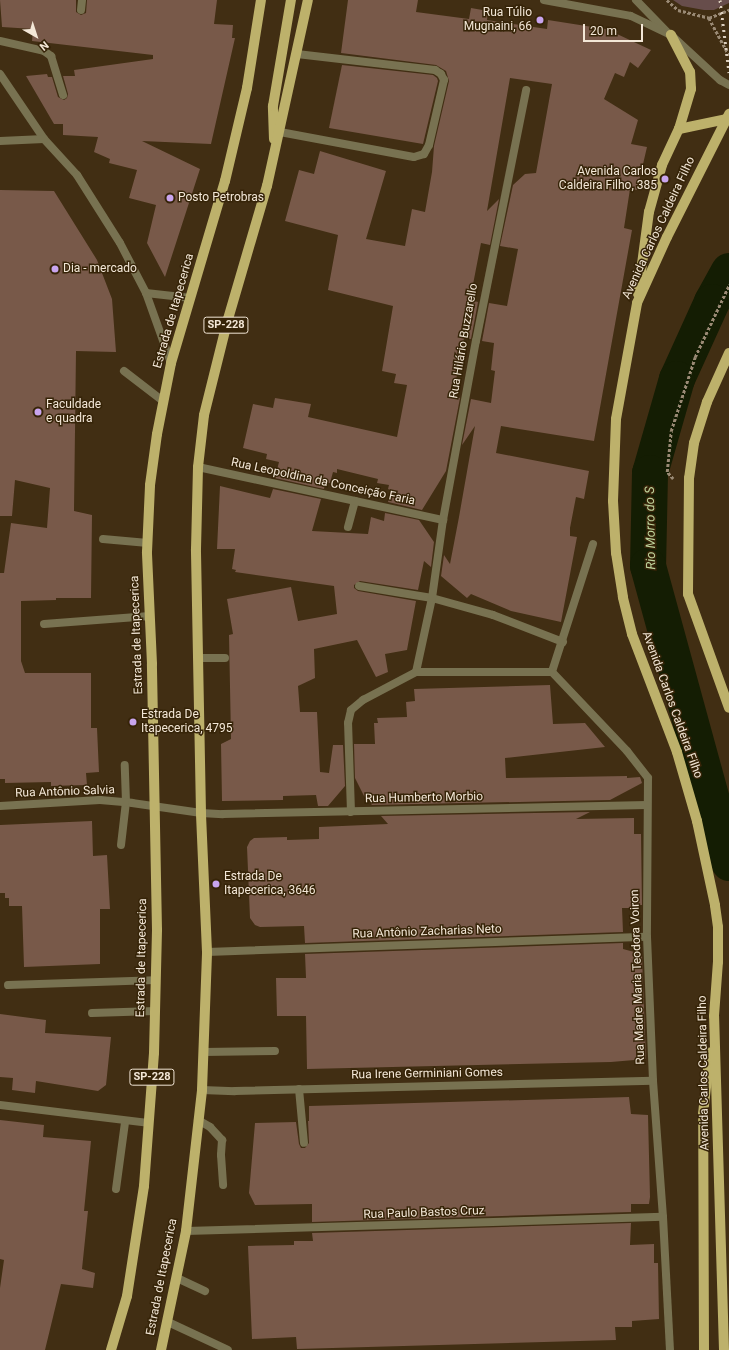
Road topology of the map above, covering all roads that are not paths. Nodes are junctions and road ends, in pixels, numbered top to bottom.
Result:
1 (82, 0) edge
2 (261, 0) edge
3 (291, 0) edge
4 (308, 0) edge
5 (544, 0) edge
6 (636, 0) edge
7 (82, 10) dead end
8 (671, 35) junction
9 (0, 41) edge
10 (296, 54) junction
11 (0, 74) edge
12 (729, 85) edge
13 (526, 90) dead end
14 (63, 95) dead end
15 (728, 116) edge
16 (679, 129) junction
17 (280, 132) junction
18 (44, 139) junction
19 (0, 141) edge
20 (275, 153) junction
21 (146, 293) junction
22 (191, 298) junction
23 (637, 303) junction
24 (729, 353) edge
25 (171, 362) junction
26 (124, 371) dead end
27 (163, 401) junction
28 (198, 467) junction
29 (355, 501) junction
30 (443, 520) junction
31 (348, 527) dead end
32 (103, 539) dead end
33 (148, 543) junction
34 (593, 544) dead end
35 (359, 586) dead end
36 (432, 598) junction
37 (150, 616) junction
38 (44, 624) dead end
39 (563, 642) junction
40 (198, 658) junction
41 (225, 658) dead end
42 (416, 672) junction
43 (552, 672) junction
44 (729, 708) edge
45 (125, 765) dead end
46 (126, 802) junction
47 (647, 805) junction
48 (0, 806) edge
49 (155, 807) junction
50 (351, 812) junction
51 (201, 813) junction
52 (121, 845) dead end
53 (647, 937) junction
54 (207, 952) junction
55 (156, 980) junction
56 (8, 985) dead end
57 (155, 1011) junction
58 (92, 1013) dead end
59 (714, 1016) junction
60 (275, 1051) dead end
61 (203, 1052) junction
62 (653, 1081) junction
63 (299, 1089) junction
64 (202, 1090) junction
65 (0, 1106) edge
66 (198, 1120) junction
67 (125, 1122) junction
68 (148, 1123) junction
69 (304, 1143) dead end
70 (222, 1185) dead end
71 (116, 1189) dead end
72 (663, 1217) junction
73 (186, 1231) junction
74 (177, 1278) junction
75 (205, 1291) dead end
76 (168, 1322) junction
77 (112, 1348) edge
78 (161, 1350) edge
79 (228, 1350) edge
80 (670, 1350) edge
81 (704, 1350) edge
82 (724, 1350) edge

1 - 7 street
2 - 22 main road, Estrada de Itapecerica / SP-228
3 - 20 main road
4 - 10 main road, Estrada de Itapecerica / SP-228
5 - 8 street
6 - 8 street
8 - 12 street
8 - 16 main road
9 - 14 street
10 - 17 main road, Estrada de Itapecerica / SP-228
10 - 17 street
11 - 18 street
13 - 30 street, Rua Hilário Buzzarello
15 - 16 main road
15 - 23 main road, Avenida Carlos Caldeira Filho
16 - 23 main road
17 - 20 main road, Estrada de Itapecerica / SP-228
18 - 19 street
18 - 21 street
20 - 28 main road, Estrada de Itapecerica / SP-228
21 - 22 street
21 - 25 street
22 - 25 main road, Estrada de Itapecerica / SP-228
23 - 59 main road, Avenida Carlos Caldeira Filho
24 - 44 main road
25 - 27 main road, Estrada de Itapecerica / SP-228
26 - 27 street
27 - 33 main road, Estrada de Itapecerica / SP-228
28 - 29 street, Rua Leopoldina da Conceição Faria
28 - 40 main road, Estrada de Itapecerica / SP-228
29 - 30 street, Rua Leopoldina da Conceição Faria
29 - 31 street
30 - 36 street, Rua Hilário Buzzarello
32 - 33 street
33 - 37 main road, Estrada de Itapecerica / SP-228
34 - 39 street
35 - 36 street
36 - 39 street
36 - 42 street, Rua Hilário Buzzarello
37 - 38 street
37 - 49 main road, Estrada de Itapecerica / SP-228
39 - 43 street
40 - 41 street
40 - 51 main road, Estrada de Itapecerica / SP-228
42 - 43 street
42 - 50 street
43 - 47 street, Rua Madre Maria Teodora Voiron
45 - 46 street
46 - 48 street, Rua Antônio Salvia
46 - 49 street, Rua Antônio Salvia
46 - 52 street
47 - 50 street, Rua Humberto Morbio
47 - 53 street, Rua Madre Maria Teodora Voiron
49 - 51 street, Rua Antônio Salvia
49 - 55 main road, Estrada de Itapecerica / SP-228
50 - 51 street, Rua Humberto Morbio
51 - 54 main road, Estrada de Itapecerica / SP-228
53 - 54 street, Rua Antônio Zacharias Neto
53 - 62 street, Rua Madre Maria Teodora Voiron
54 - 61 main road, Estrada de Itapecerica / SP-228
55 - 56 street
55 - 57 main road, Estrada de Itapecerica / SP-228
57 - 58 street
57 - 68 main road, Estrada de Itapecerica / SP-228
59 - 81 main road
59 - 82 main road, Avenida Carlos Caldeira Filho
60 - 61 street
61 - 64 main road, Estrada de Itapecerica / SP-228
62 - 63 street, Rua Irene Germiniani Gomes
62 - 72 street, Rua Madre Maria Teodora Voiron
63 - 64 street, Rua Irene Germiniani Gomes
63 - 69 street
64 - 66 main road, Estrada de Itapecerica / SP-228
65 - 67 street
66 - 70 street
66 - 73 main road, Estrada de Itapecerica / SP-228
67 - 68 street
67 - 71 street
68 - 77 main road, Estrada de Itapecerica / SP-228
72 - 73 street, Rua Paulo Bastos Cruz
72 - 80 street, Rua Madre Maria Teodora Voiron
73 - 74 main road, Estrada de Itapecerica / SP-228
74 - 75 street
74 - 76 main road, Estrada de Itapecerica / SP-228
76 - 78 main road, Estrada de Itapecerica / SP-228
76 - 79 street

